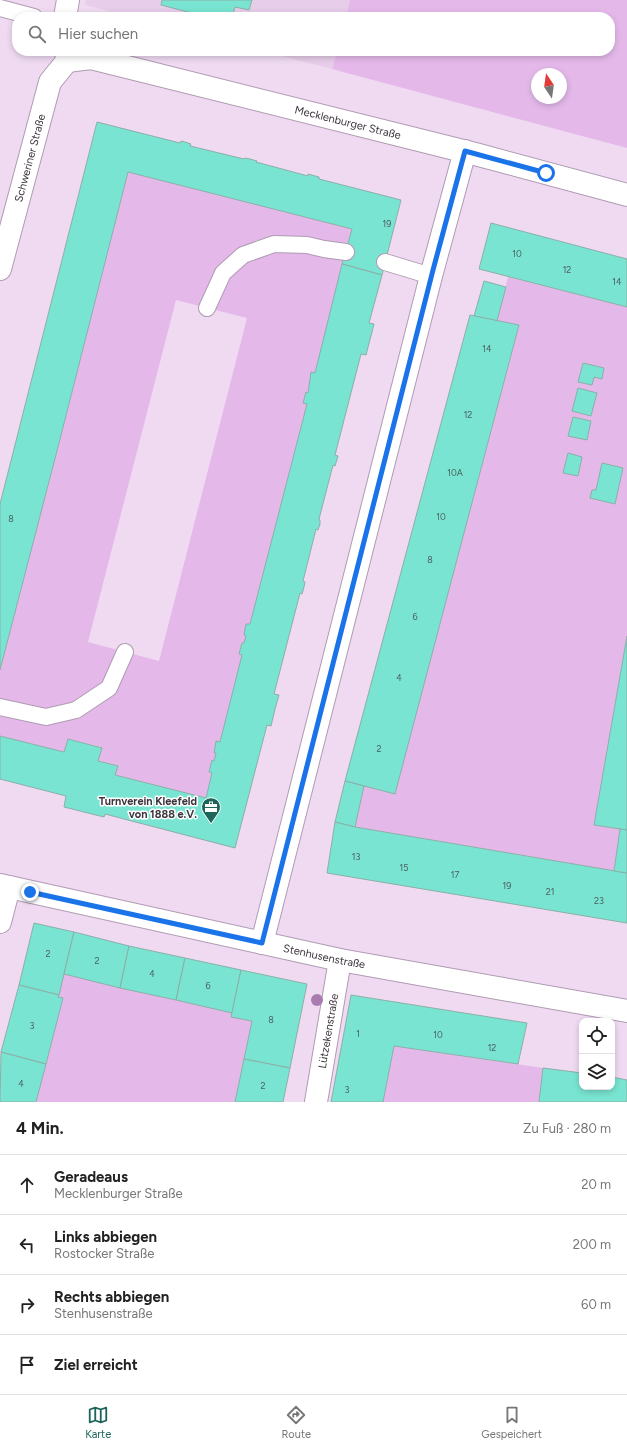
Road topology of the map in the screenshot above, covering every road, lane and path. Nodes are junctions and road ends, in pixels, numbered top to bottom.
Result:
1 (68, 0) edge
2 (0, 8) edge
3 (15, 12) edge
4 (65, 12) edge
5 (67, 56) edge
6 (465, 151) junction
7 (627, 195) edge
8 (346, 252) dead end
9 (385, 262) dead end
10 (0, 269) edge
11 (431, 276) junction
12 (207, 308) dead end
13 (125, 652) dead end
14 (0, 706) edge
15 (4, 886) edge
16 (0, 922) edge
17 (262, 943) junction
18 (340, 960) junction
19 (627, 1011) edge
20 (316, 1102) edge

1 - 4 street
2 - 3 lane
5 - 6 street, Mecklenburger Straße
5 - 10 street, Schweriner Straße
6 - 7 street, Mecklenburger Straße
6 - 11 street
8 - 12 lane
9 - 11 lane
11 - 17 street
13 - 14 lane
15 - 16 street
15 - 17 street, Stenhusenstraße
17 - 18 street, Stenhusenstraße
18 - 19 street, Stenhusenstraße
18 - 20 street, Lützekenstraße

